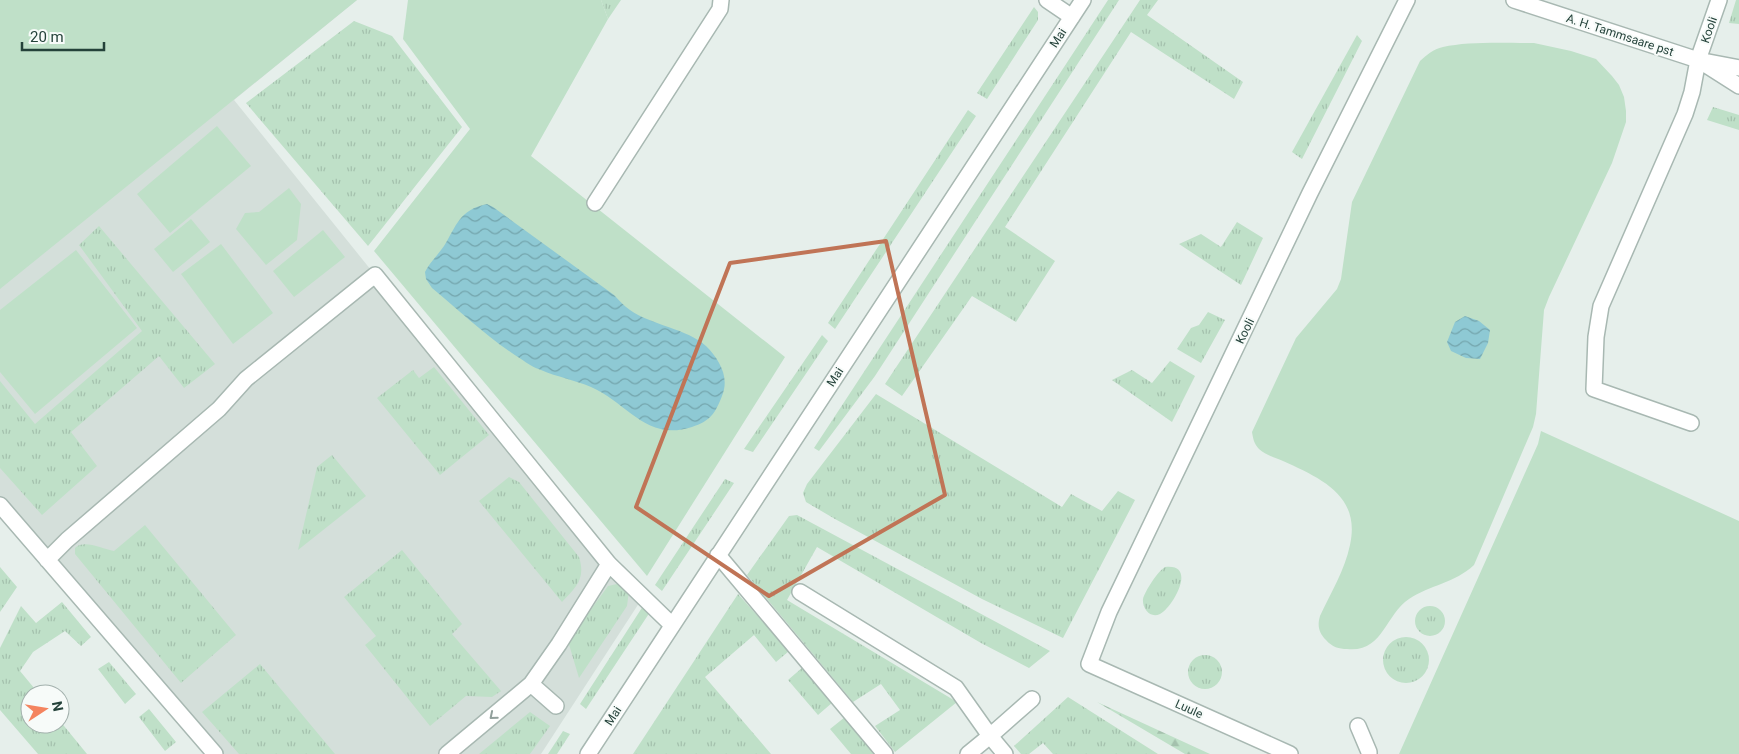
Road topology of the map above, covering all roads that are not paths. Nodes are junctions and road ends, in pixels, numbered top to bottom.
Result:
1 (721, 0) edge
2 (1047, 0) edge
3 (1083, 0) edge
4 (1407, 0) edge
5 (1514, 0) edge
6 (1719, 0) edge
7 (1072, 17) junction
8 (1698, 60) junction
9 (1739, 68) edge
10 (1739, 86) edge
11 (595, 203) dead end
12 (1691, 423) dead end
13 (0, 505) edge
14 (718, 555) junction
15 (48, 560) junction
16 (609, 564) junction
17 (800, 592) dead end
18 (672, 625) junction
19 (1089, 664) joint
20 (531, 684) junction
21 (1032, 699) dead end
22 (556, 706) dead end
23 (1358, 726) dead end
24 (990, 736) junction
25 (215, 754) edge
26 (447, 754) edge
27 (588, 754) edge
28 (885, 754) edge
29 (968, 754) edge
30 (1005, 754) edge
31 (1290, 754) edge
32 (1369, 754) edge

1 - 11 street
2 - 7 street
3 - 7 street, Mai
4 - 19 street, Kooli
5 - 8 street, A. H. Tammsaare pst
6 - 8 street, Kooli
7 - 14 street, Mai
8 - 9 street, A. H. Tammsaare pst
8 - 10 street, A. H. Tammsaare pst
8 - 12 street, Kooli
13 - 15 street
14 - 18 street, Mai
14 - 28 street
15 - 16 street
15 - 25 street
16 - 18 street
16 - 20 street
17 - 24 street
18 - 27 street, Mai
19 - 31 street, Luule
20 - 22 street
20 -> 26 street
21 - 24 street
23 - 32 street
24 - 29 street
24 - 30 street

